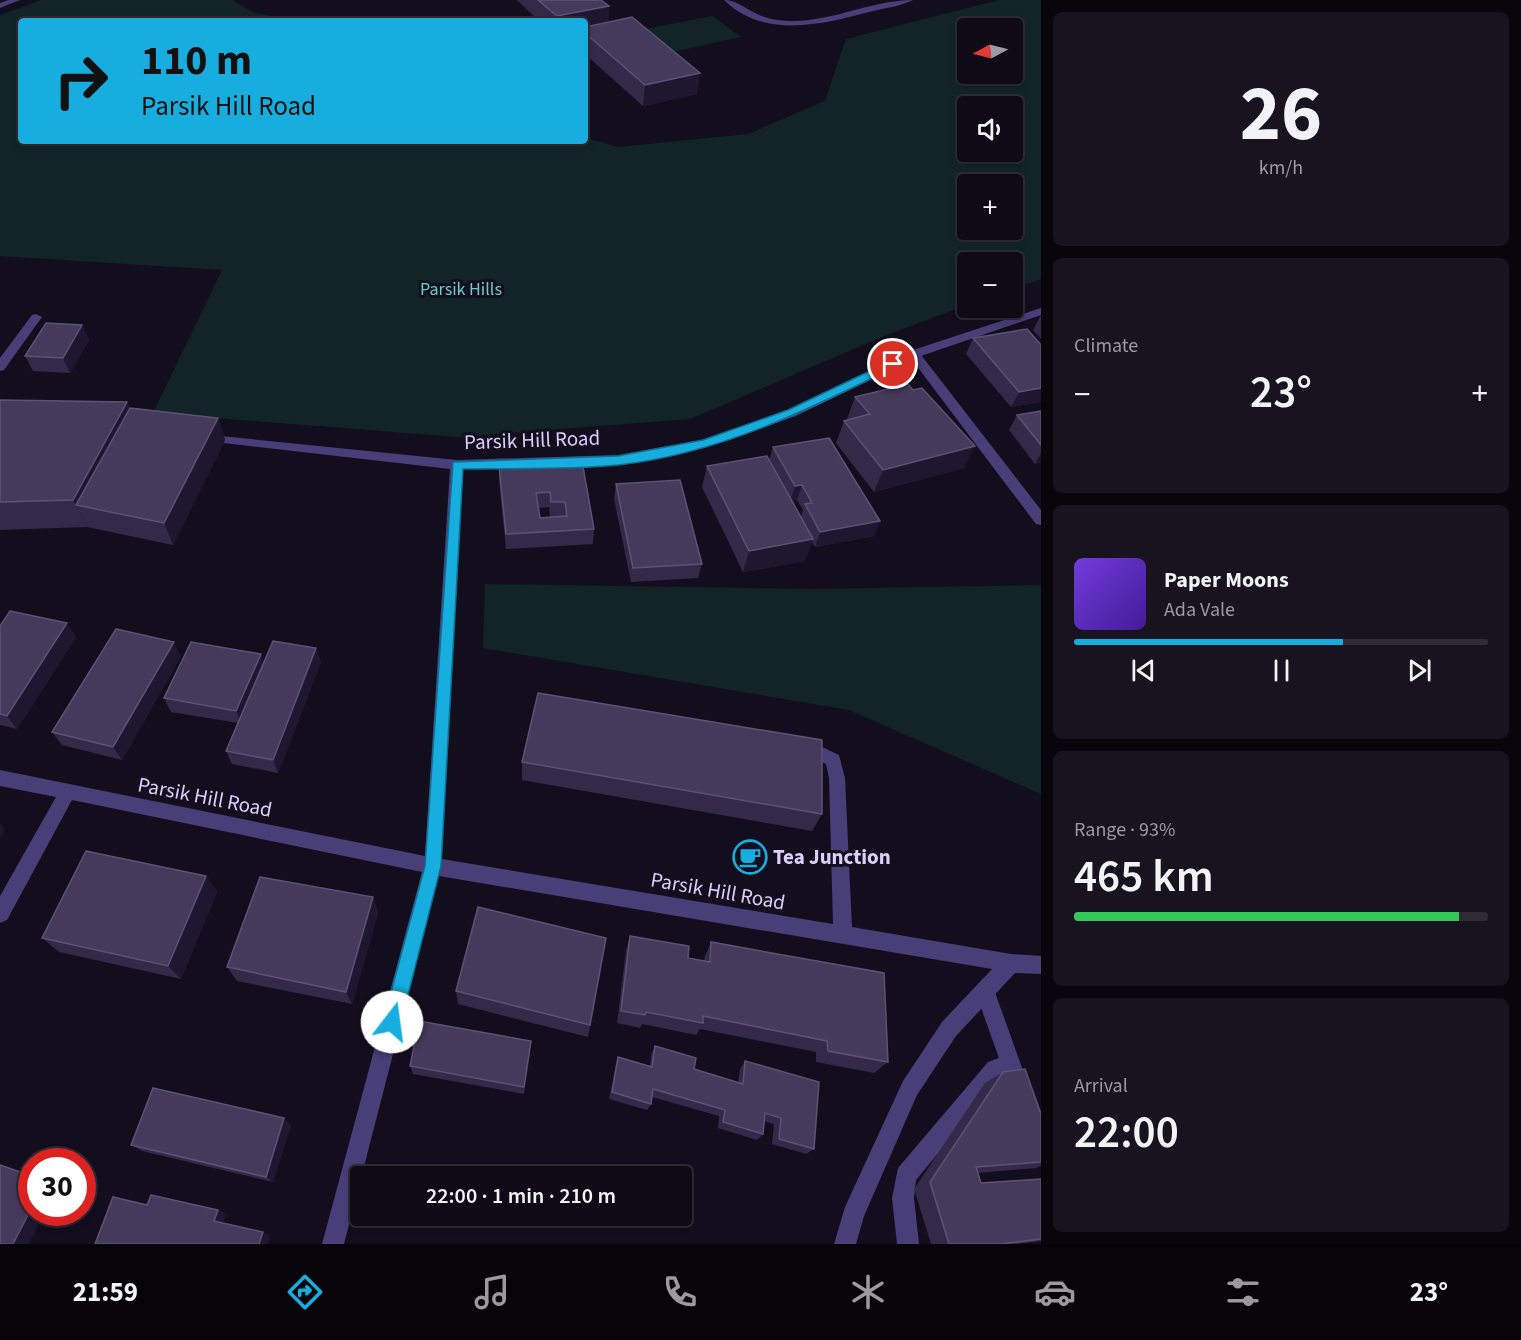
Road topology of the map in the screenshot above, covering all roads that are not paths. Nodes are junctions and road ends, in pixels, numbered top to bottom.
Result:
1 (16, 0) edge
2 (728, 0) edge
3 (909, 0) edge
4 (0, 6) edge
5 (1041, 311) edge
6 (36, 317) dead end
7 (914, 354) junction
8 (0, 367) edge
9 (193, 436) edge
10 (457, 465) junction
11 (1041, 520) edge
12 (785, 742) edge
13 (0, 778) edge
14 (68, 792) junction
15 (433, 866) junction
16 (0, 914) edge
17 (843, 935) junction
18 (1011, 963) junction
19 (1041, 965) edge
20 (985, 991) junction
21 (1011, 1067) junction
22 (1023, 1098) edge
23 (333, 1244) edge
24 (845, 1244) edge
25 (908, 1244) edge

1 - 4 street
2 - 3 street
5 - 7 street, Parsik Hill Road
6 - 8 street
7 - 10 street, Parsik Hill Road
7 - 11 street
9 - 10 street, Parsik Hill Road
10 - 15 street
12 - 17 street
13 - 14 street, Parsik Hill Road
14 - 15 street, Parsik Hill Road
14 - 16 street
15 - 17 street, Parsik Hill Road
15 - 23 street
17 - 18 street, Parsik Hill Road
18 - 19 street, Parsik Hill Road
18 - 20 street
20 - 21 street
20 - 24 street
21 - 22 street
21 - 25 street

